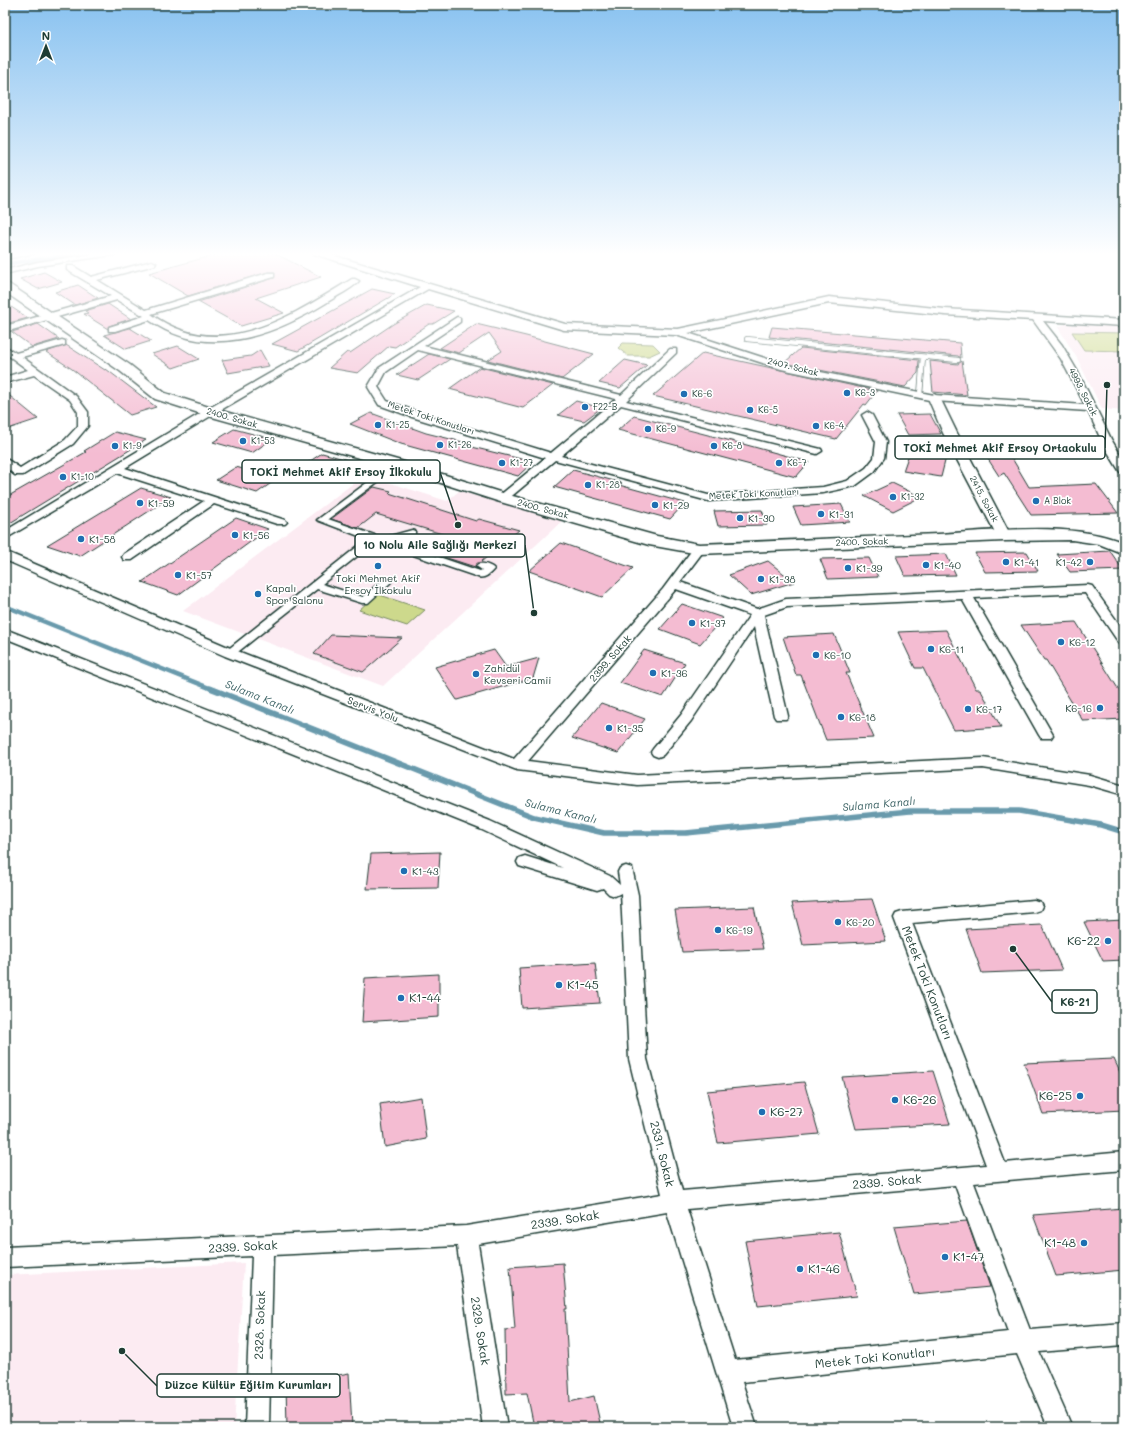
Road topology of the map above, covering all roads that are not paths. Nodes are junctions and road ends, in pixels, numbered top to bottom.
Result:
1 (38, 320) edge
2 (52, 320) edge
3 (135, 320) edge
4 (156, 320) edge
5 (291, 320) edge
6 (368, 320) edge
7 (456, 320) dead end
8 (540, 320) edge
9 (735, 320) edge
10 (1038, 320) edge
11 (1068, 320) edge
12 (1124, 323) edge
13 (5, 329) edge
14 (112, 329) dead end
15 (677, 332) junction
16 (747, 339) dead end
17 (62, 343) dead end
18 (415, 347) junction
19 (5, 349) edge
20 (674, 351) dead end
21 (15, 356) junction
22 (923, 357) junction
23 (958, 360) dead end
24 (36, 371) junction
25 (5, 380) edge
26 (920, 395) junction
27 (934, 398) junction
28 (621, 400) junction
29 (1092, 408) junction
30 (210, 412) junction
31 (867, 415) dead end
32 (817, 451) dead end
33 (554, 457) junction
34 (5, 461) edge
35 (396, 464) junction
36 (116, 469) junction
37 (1124, 470) edge
38 (503, 498) junction
39 (213, 500) junction
40 (281, 522) dead end
41 (412, 533) dead end
42 (5, 536) edge
43 (1004, 536) junction
44 (378, 539) junction
45 (1124, 548) edge
46 (699, 549) junction
47 (5, 556) edge
48 (128, 557) dead end
49 (481, 566) dead end
50 (386, 582) dead end
51 (673, 584) junction
52 (315, 585) junction
53 (966, 594) junction
54 (757, 613) junction
55 (5, 633) edge
56 (1124, 640) edge
57 (230, 653) junction
58 (781, 716) dead end
59 (1046, 735) dead end
60 (658, 752) dead end
61 (517, 765) junction
62 (1124, 790) edge
63 (525, 862) dead end
64 (626, 872) dead end
65 (623, 892) junction
66 (1034, 906) dead end
67 (1124, 1160) edge
68 (999, 1173) junction
69 (960, 1175) junction
70 (674, 1202) junction
71 (466, 1236) junction
72 (263, 1246) junction
73 (5, 1258) edge
74 (1124, 1334) edge
75 (1023, 1342) junction
76 (728, 1372) junction
77 (257, 1427) edge
78 (495, 1427) edge
79 (745, 1427) edge
80 (1060, 1427) edge

1 - 13 street
2 - 30 main road, 2400. Sokak
3 - 14 street
4 - 5 street
6 - 30 street
7 - 18 street, Metek Toki Konutları
8 - 15 street, 2407. Sokak
9 - 15 street
10 - 29 street, 4993. Sokak
11 - 12 street
15 - 26 street, 2407. Sokak
16 - 22 lane
17 - 21 street
18 - 28 street
18 - 33 street, Metek Toki Konutları
19 - 21 street
20 - 28 street
21 - 24 street
22 - 23 lane
22 - 26 lane
24 - 25 street
24 - 34 street
26 - 27 street, 2407. Sokak
27 - 29 street, 2407. Sokak
27 - 43 street, 2415. Sokak
28 - 32 street
28 - 33 street
29 - 37 street, 4993. Sokak
30 - 35 main road, 2400. Sokak
30 - 36 street
31 - 33 street, Metek Toki Konutları
33 - 38 street
35 - 38 main road, 2400. Sokak
35 - 44 street
36 - 39 street
36 - 42 street
38 - 46 main road, 2400. Sokak
39 - 40 street
39 - 48 street
41 - 44 street
43 - 45 main road, 2400. Sokak
43 - 46 main road, 2400. Sokak
44 - 49 street
44 - 52 street
46 - 51 street, 2399. Sokak
47 - 57 street, Servis Yolu
50 - 52 street
51 - 54 street
51 - 61 street, 2399. Sokak
52 - 57 street
53 - 54 street
53 - 56 street
53 - 59 street
54 - 58 street
54 - 60 street
55 - 65 street
57 - 61 street, Servis Yolu
61 - 62 street, Servis Yolu
63 - 65 street
64 - 65 street, 2331. Sokak
65 - 70 street, 2331. Sokak
66 - 68 street, Metek Toki Konutları
67 - 68 street, 2339. Sokak
68 - 69 street, 2339. Sokak
69 - 70 street, 2339. Sokak
69 - 75 street
70 - 71 street, 2339. Sokak
70 - 76 street, 2331. Sokak
71 - 72 street, 2339. Sokak
71 - 78 street, 2329. Sokak
72 - 73 street, 2339. Sokak
72 - 77 street, 2328. Sokak
74 - 75 street, Metek Toki Konutları
75 - 76 street, Metek Toki Konutları
75 - 80 street
76 - 79 street, 2331. Sokak

